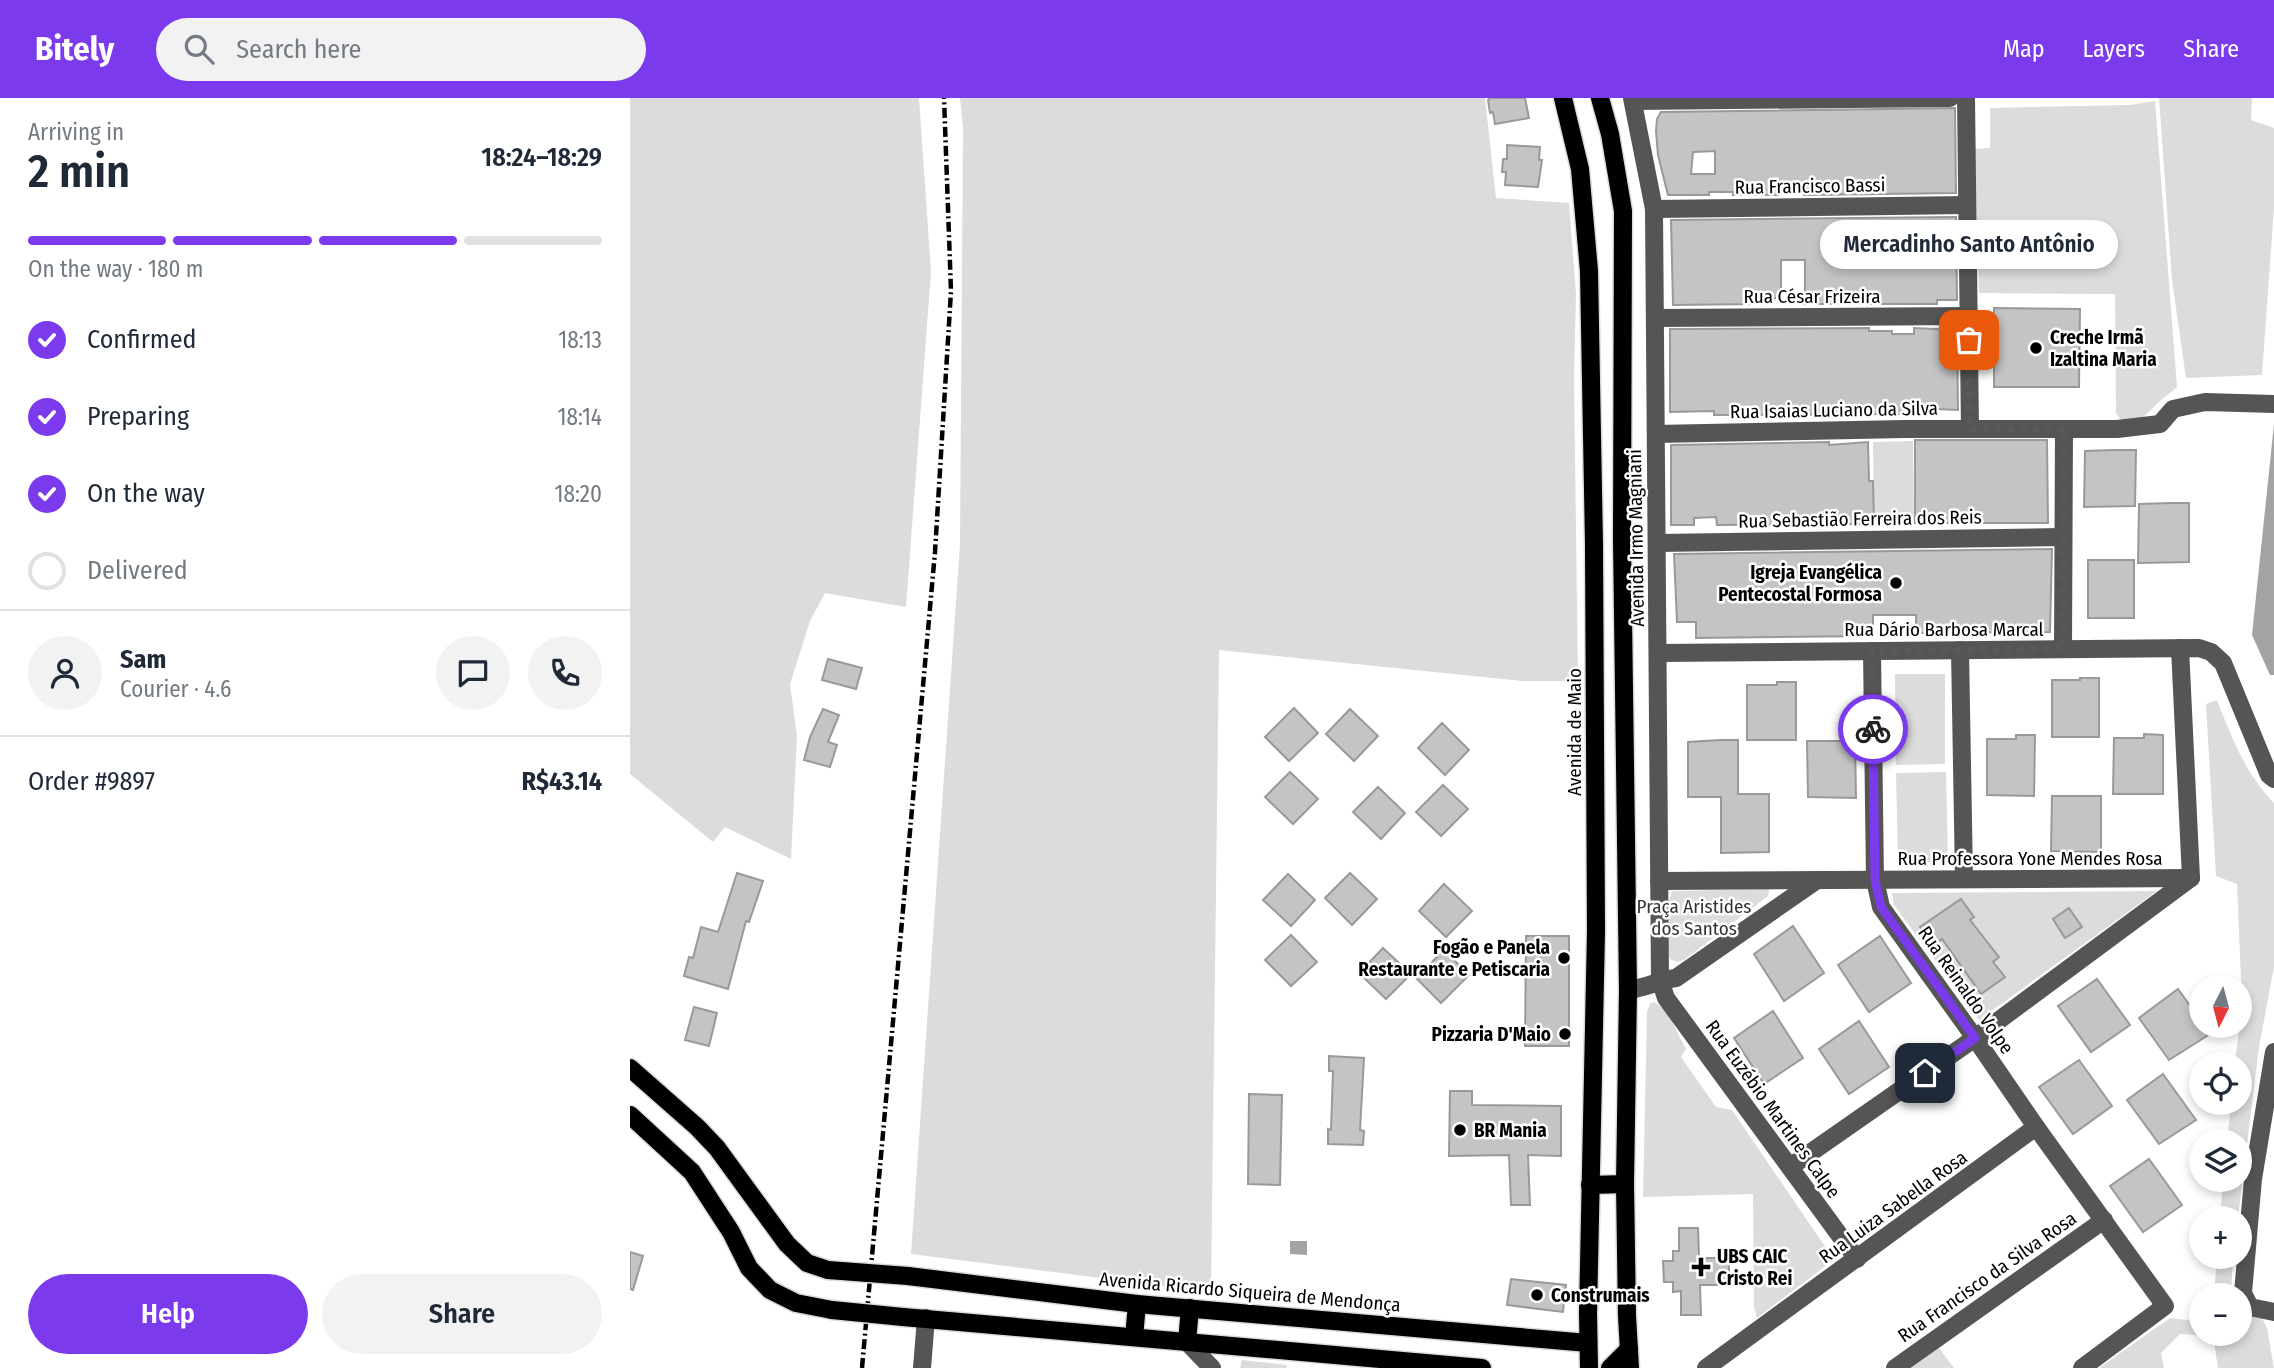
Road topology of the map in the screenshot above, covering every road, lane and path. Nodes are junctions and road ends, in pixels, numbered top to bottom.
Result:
1 (1563, 98) edge
2 (1601, 98) edge
3 (1950, 98) edge
4 (1966, 98) edge
5 (1633, 100) edge
6 (1967, 205) junction
7 (1654, 209) junction
8 (1969, 316) junction
9 (1655, 318) junction
10 (2274, 404) edge
11 (1970, 429) junction
12 (2064, 429) junction
13 (1656, 434) junction
14 (2063, 537) junction
15 (1622, 540) junction
16 (1657, 543) junction
17 (1594, 545) junction
18 (2180, 648) junction
19 (2063, 649) junction
20 (1960, 650) junction
21 (1872, 651) junction
22 (1659, 653) junction
23 (2274, 779) edge
24 (2191, 878) junction
25 (1964, 879) junction
26 (1816, 880) junction
27 (1875, 880) junction
28 (1659, 881) junction
29 (1660, 980) junction
30 (1629, 990) junction
31 (1595, 991) junction
32 (1975, 1038) junction
33 (2274, 1052) edge
34 (630, 1068) edge
35 (630, 1115) edge
36 (2036, 1128) junction
37 (1790, 1167) junction
38 (1625, 1184) junction
39 (1590, 1185) junction
40 (2104, 1220) junction
41 (1857, 1259) junction
42 (1137, 1304) junction
43 (1190, 1308) junction
44 (2274, 1312) edge
45 (926, 1318) junction
46 (1134, 1338) junction
47 (1188, 1342) junction
48 (1588, 1343) junction
49 (1629, 1349) junction
50 (922, 1368) edge
51 (1212, 1368) edge
52 (1482, 1368) edge
53 (1589, 1368) edge
54 (1610, 1368) edge
55 (1630, 1368) edge
56 (1706, 1368) edge
57 (1895, 1368) edge
58 (2082, 1368) edge

1 - 17 main road, Avenida de Maio
2 - 15 main road
3 - 5 street
4 - 6 street
5 - 7 street, Avenida Irmo Magniani
6 - 7 street, Rua Francisco Bassi
6 - 8 street
7 - 9 street, Avenida Irmo Magniani
8 - 9 street, Rua César Frizeira
8 - 11 street
9 - 13 street, Avenida Irmo Magniani
10 - 12 street, Rua Isaias Luciano da Silva
11 - 12 street, Rua Isaias Luciano da Silva
11 - 13 street, Rua Isaias Luciano da Silva
12 - 14 street
13 - 16 street, Avenida Irmo Magniani
14 - 16 street, Rua Sebastião Ferreira dos Reis
14 - 19 street
15 - 17 main road
15 - 30 main road
16 - 22 street, Avenida Irmo Magniani
17 - 31 main road, Avenida de Maio
18 - 19 street, Rua Dário Barbosa Marcal
18 - 23 street, Rua Dário Barbosa Marcal
18 - 24 street
19 - 20 street, Rua Dário Barbosa Marcal
20 - 21 street, Rua Dário Barbosa Marcal
20 - 25 street
21 - 22 street, Rua Dário Barbosa Marcal
21 - 27 street, Rua Reinaldo Volpe
22 - 28 street, Avenida Irmo Magniani
24 - 25 street, Rua Professora Yone Mendes Rosa
24 - 32 street
25 - 27 street, Rua Professora Yone Mendes Rosa
26 - 27 street, Rua Professora Yone Mendes Rosa
26 - 28 street, Rua Professora Yone Mendes Rosa
26 - 29 street
27 - 32 street, Rua Reinaldo Volpe
28 - 29 street, Avenida Irmo Magniani
29 - 30 street
29 - 37 street, Rua Euzébio Martines Calpe
30 - 31 main road
30 - 38 main road
31 - 39 main road, Avenida de Maio
32 - 36 street, Rua Reinaldo Volpe
32 - 37 street
33 - 44 street
34 - 42 main road, Avenida Ricardo Siqueira de Mendonça, bridge
35 - 45 main road, bridge
36 - 40 street, Rua Reinaldo Volpe
36 - 41 street, Rua Luiza Sabella Rosa
37 - 41 street, Rua Euzébio Martines Calpe
38 - 39 main road
38 - 49 main road
39 - 48 main road, Avenida de Maio
40 - 57 street, Rua Francisco da Silva Rosa
40 - 58 street, Rua Reinaldo Volpe
41 - 56 street, Rua Luiza Sabella Rosa
42 - 43 main road, Avenida Ricardo Siqueira de Mendonça
42 - 46 main road
43 - 47 main road
43 - 48 main road, Avenida Ricardo Siqueira de Mendonça
45 - 46 main road
45 - 50 street
46 - 47 main road
47 - 51 street
47 - 52 main road
48 - 53 main road, Avenida de Maio
49 - 54 main road
49 - 55 main road

